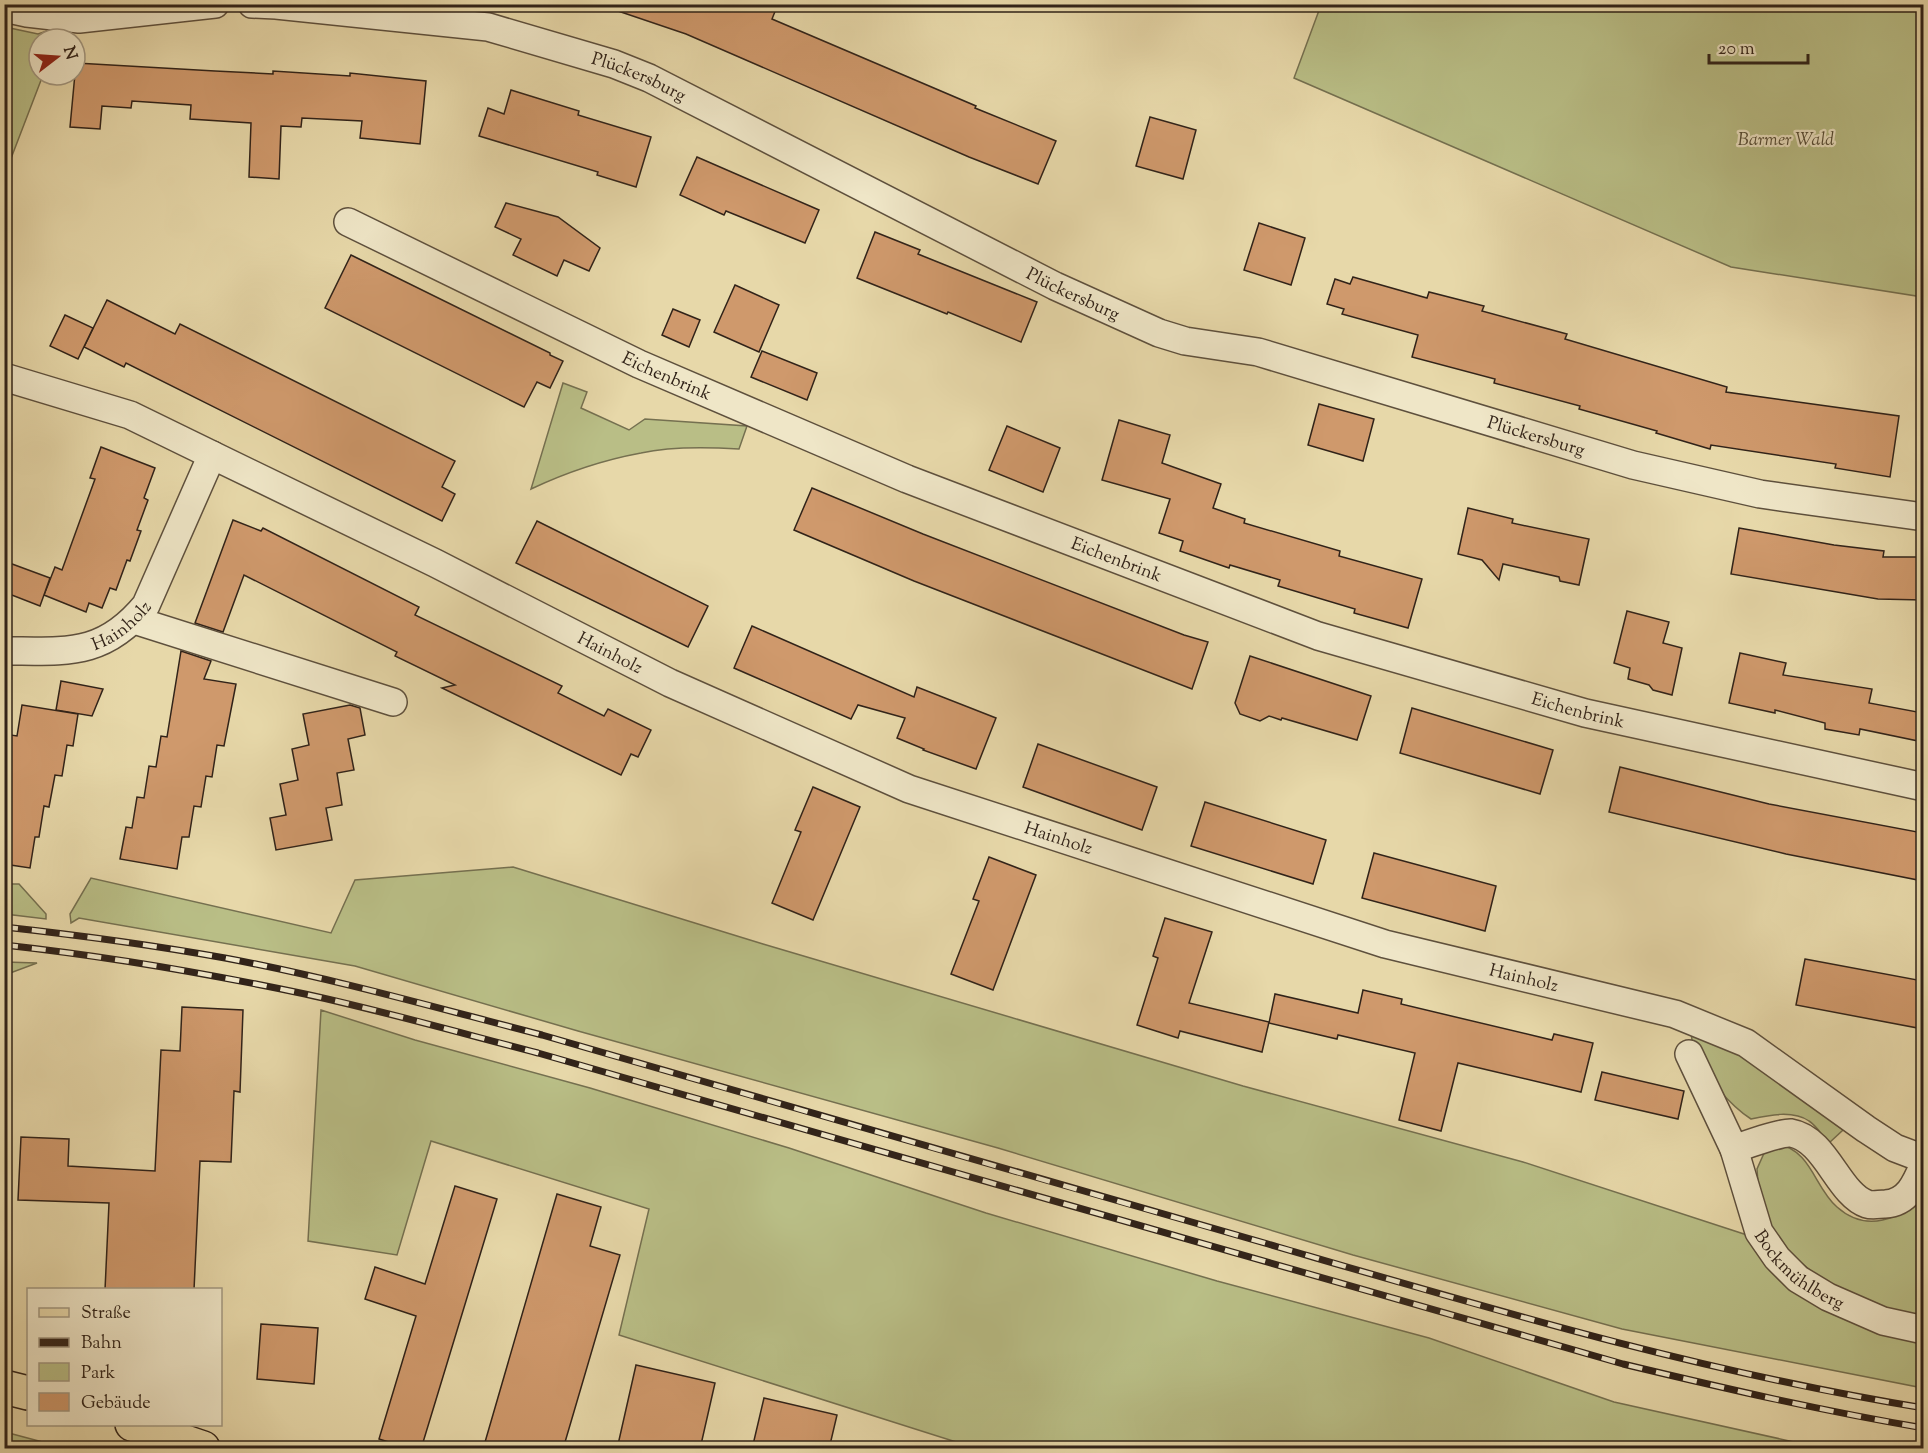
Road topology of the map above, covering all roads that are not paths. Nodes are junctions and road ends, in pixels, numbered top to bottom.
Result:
1 (215, 4) edge
2 (252, 4) edge
3 (4, 8) edge
4 (348, 222) dead end
5 (4, 377) edge
6 (212, 455) junction
7 (1923, 517) edge
8 (134, 620) junction
9 (4, 651) edge
10 (393, 702) dead end
11 (1923, 787) edge
12 (1689, 1054) dead end
13 (1734, 1149) junction
14 (1923, 1159) edge
15 (1923, 1164) edge
16 (1923, 1330) edge
17 (4, 1387) edge
18 (27, 1393) edge
19 (135, 1426) edge
20 (203, 1449) edge

1 - 3 street
2 - 7 street, Plückersburg
4 - 11 street, Eichenbrink
5 - 6 street, Hainholz
6 - 8 street, Hainholz
6 - 14 street, Hainholz
8 - 9 street, Hainholz
8 - 10 street
12 - 13 street, Bockmühlberg
13 - 15 street
13 - 16 street, Bockmühlberg
17 - 18 main road
19 - 20 main road

